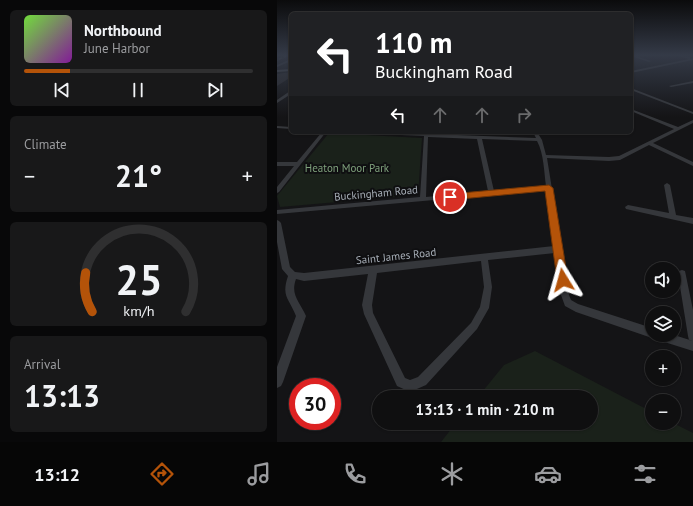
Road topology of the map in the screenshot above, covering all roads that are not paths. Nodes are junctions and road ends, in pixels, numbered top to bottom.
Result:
1 (693, 82) edge
2 (671, 86) dead end
3 (633, 90) edge
4 (289, 93) edge
5 (279, 100) edge
6 (633, 111) edge
7 (693, 113) edge
8 (693, 121) edge
9 (277, 128) edge
10 (289, 128) edge
11 (677, 128) junction
12 (322, 134) edge
13 (389, 134) edge
14 (428, 134) edge
15 (536, 134) edge
16 (426, 136) junction
17 (479, 138) junction
18 (540, 140) junction
19 (649, 143) junction
20 (544, 156) junction
21 (277, 164) edge
22 (299, 164) junction
23 (693, 164) edge
24 (667, 185) dead end
25 (549, 188) junction
26 (277, 191) edge
27 (491, 193) junction
28 (423, 199) junction
29 (628, 207) dead end
30 (277, 213) edge
31 (673, 216) junction
32 (693, 221) edge
33 (277, 222) edge
34 (558, 249) junction
35 (484, 257) junction
36 (373, 270) junction
37 (682, 274) dead end
38 (293, 276) junction
39 (645, 331) edge
40 (693, 336) edge
41 (680, 342) edge
42 (693, 346) edge
43 (277, 382) edge

1 - 2 street
3 - 7 street
4 - 5 street
6 - 11 street
8 - 11 street
9 - 10 street
11 - 19 street
12 - 22 street
13 - 16 street
14 - 16 street
15 - 18 street
16 - 17 street
16 - 28 street
17 - 18 street
17 - 27 street
18 - 20 street
19 - 20 street
19 - 23 street
20 - 25 street
21 - 22 street
22 - 26 street
24 - 31 street
25 - 27 street, Buckingham Road
25 - 34 street
27 - 28 street, Buckingham Road
28 - 30 street, Buckingham Road
29 - 31 street
31 - 32 street
33 - 38 street
34 - 35 street, Saint James Road
34 - 39 street
35 - 36 street, Saint James Road
35 - 36 street
36 - 38 street, Saint James Road
37 - 40 street
38 - 43 street
41 - 42 street

